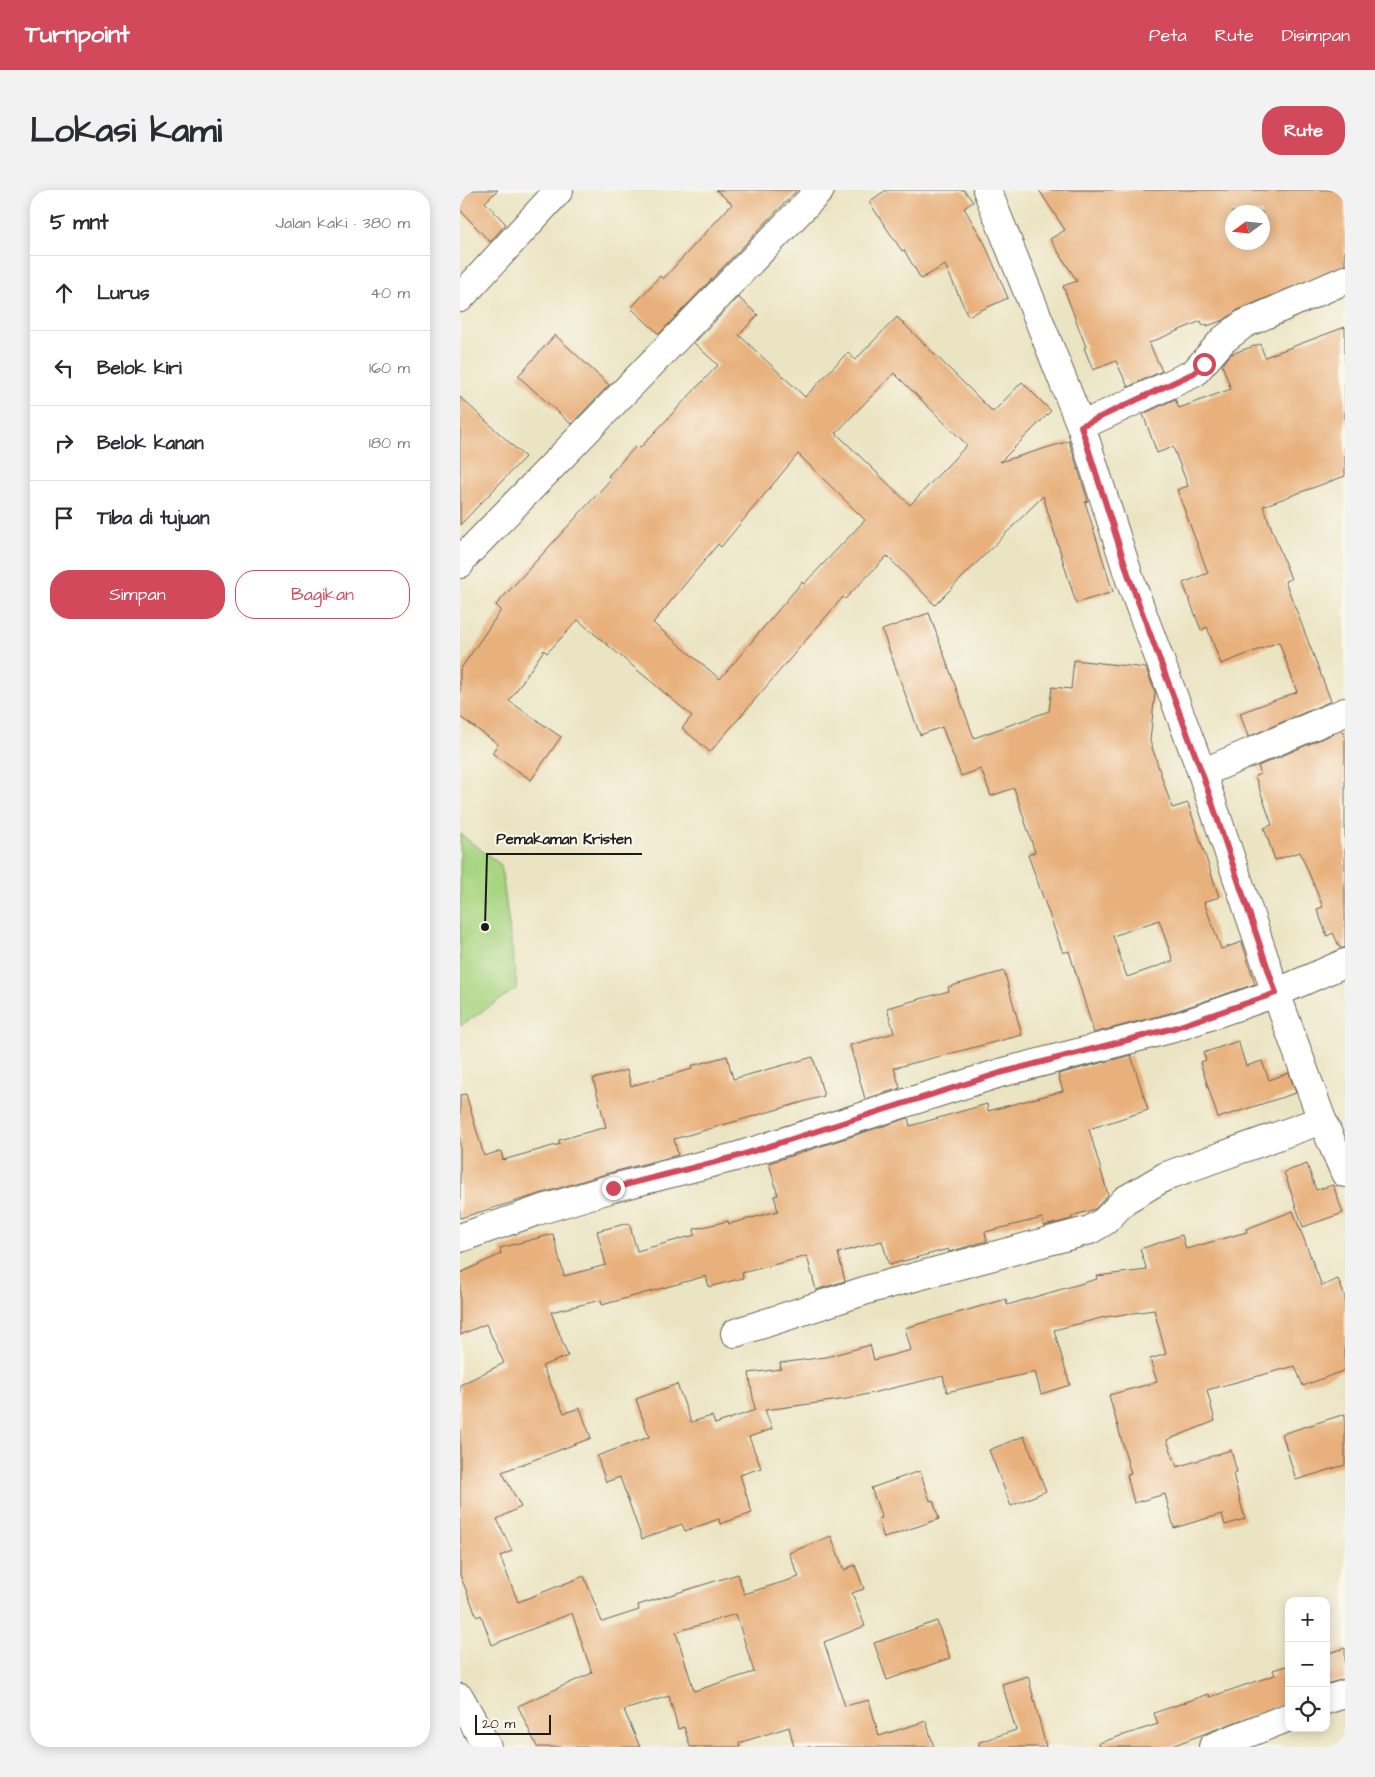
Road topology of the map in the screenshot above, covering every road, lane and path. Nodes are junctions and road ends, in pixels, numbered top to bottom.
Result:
1 (559, 190) edge
2 (820, 190) edge
3 (987, 190) edge
4 (1345, 280) edge
5 (460, 298) edge
6 (1081, 426) junction
7 (460, 564) edge
8 (1345, 712) edge
9 (1202, 773) junction
10 (1345, 963) edge
11 (1276, 993) junction
12 (1322, 1120) junction
13 (1345, 1173) edge
14 (460, 1238) edge
15 (734, 1333) dead end
16 (1345, 1694) edge
17 (460, 1698) edge
18 (1330, 1699) edge
19 (1285, 1719) edge
20 (487, 1747) edge
21 (1213, 1747) edge

1 - 5 street
2 - 7 street
3 - 6 street
4 - 6 street
6 - 9 street
8 - 9 street
9 - 11 street
10 - 11 street
11 - 12 street
11 - 14 street
12 - 13 street
12 - 15 street
16 - 18 street
17 - 20 street
19 - 21 street

